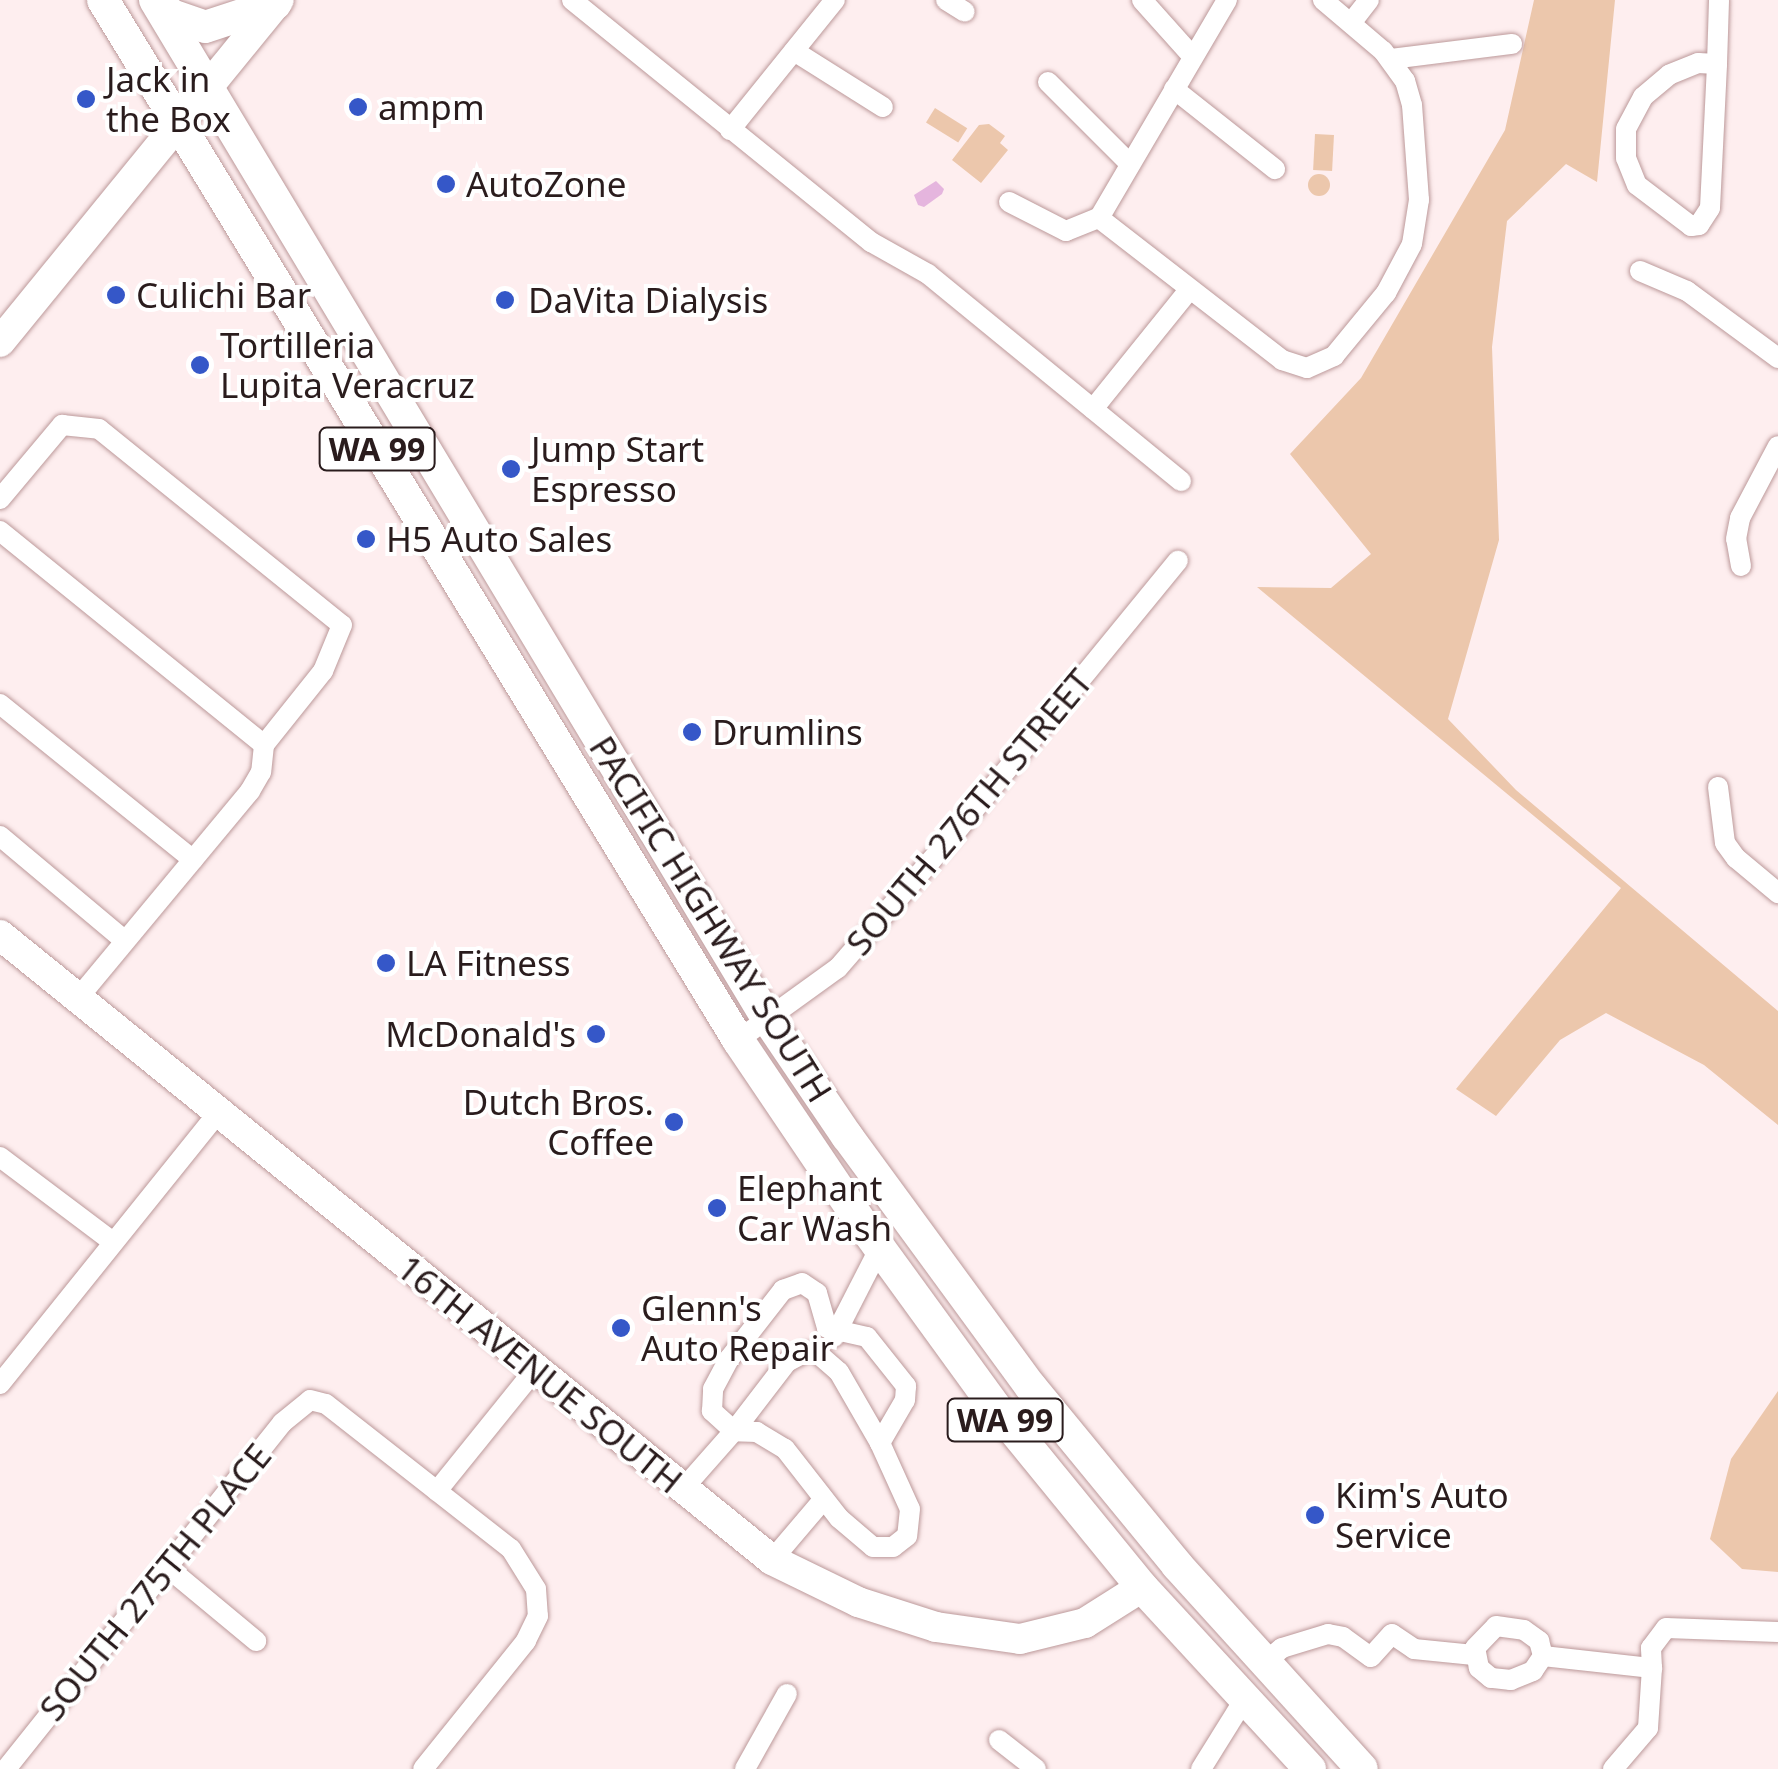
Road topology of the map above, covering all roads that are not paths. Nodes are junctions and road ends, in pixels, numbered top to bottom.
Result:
1 (102, 0) edge
2 (156, 0) edge
3 (572, 0) edge
4 (946, 0) edge
5 (1142, 0) edge
6 (1227, 0) edge
7 (1323, 0) edge
8 (1369, 0) edge
9 (1719, 0) edge
10 (277, 2) edge
11 (825, 4) edge
12 (966, 12) dead end
13 (1351, 23) junction
14 (1512, 44) dead end
15 (794, 50) junction
16 (1194, 56) junction
17 (1391, 59) junction
18 (1717, 64) junction
19 (1048, 82) dead end
20 (210, 87) junction
21 (1174, 89) junction
22 (883, 107) dead end
23 (178, 124) junction
24 (730, 130) junction
25 (1130, 164) junction
26 (1275, 169) dead end
27 (1009, 202) dead end
28 (1098, 218) junction
29 (1640, 271) dead end
30 (1190, 289) junction
31 (0, 342) edge
32 (1778, 358) edge
33 (1093, 409) junction
34 (1778, 446) edge
35 (1181, 481) dead end
36 (0, 499) edge
37 (0, 532) edge
38 (1178, 561) dead end
39 (1741, 566) dead end
40 (0, 704) edge
41 (264, 745) junction
42 (1718, 787) dead end
43 (0, 836) edge
44 (194, 860) junction
45 (1778, 893) edge
46 (0, 935) edge
47 (124, 941) junction
48 (79, 997) junction
49 (767, 1018) junction
50 (738, 1040) junction
51 (219, 1112) junction
52 (0, 1157) edge
53 (113, 1242) junction
54 (880, 1247) junction
55 (837, 1330) junction
56 (824, 1357) junction
57 (534, 1370) junction
58 (0, 1384) edge
59 (756, 1403) junction
60 (734, 1431) junction
61 (880, 1443) junction
62 (786, 1449) junction
63 (682, 1490) junction
64 (436, 1491) junction
65 (824, 1499) junction
66 (772, 1560) junction
67 (167, 1566) junction
68 (1142, 1587) junction
69 (1778, 1632) edge
70 (256, 1641) dead end
71 (1474, 1655) junction
72 (1543, 1656) junction
73 (1264, 1663) junction
74 (1652, 1668) junction
75 (787, 1694) dead end
76 (1244, 1700) junction
77 (999, 1740) dead end
78 (6, 1769) edge
79 (423, 1769) edge
80 (745, 1769) edge
81 (1036, 1769) edge
82 (1201, 1769) edge
83 (1310, 1769) edge
84 (1332, 1769) edge
85 (1362, 1769) edge
86 (1613, 1769) edge

1 - 23 main road, PACIFIC HIGHWAY SOUTH / WA 99
2 - 10 main road
2 - 20 main road, PACIFIC HIGHWAY SOUTH / WA 99
3 - 24 street
4 - 12 street
5 - 16 street
6 - 16 street
7 - 13 street
8 - 13 street
9 - 18 street
10 - 20 main road
11 - 15 street
13 - 17 street
14 - 17 street
15 - 22 street
15 - 24 street
16 - 21 street
17 - 30 street
18 - 18 street
19 - 25 street
20 - 23 main road
20 - 49 main road, PACIFIC HIGHWAY SOUTH / WA 99
21 - 25 street
21 - 26 street
23 - 31 main road
23 - 50 main road, PACIFIC HIGHWAY SOUTH / WA 99
24 - 33 street
25 - 28 street
27 - 28 street
28 - 30 street
29 - 32 street
30 - 33 street
33 - 35 street
34 - 39 street
36 - 41 street
37 - 41 street
38 - 49 street, SOUTH 276TH STREET
40 - 44 street
41 - 44 street
42 - 45 street
43 - 47 street
44 - 47 street
46 - 48 main road, 16TH AVENUE SOUTH
47 - 48 street
48 - 51 main road, 16TH AVENUE SOUTH
49 - 50 street, SOUTH 276TH STREET
49 - 73 main road, PACIFIC HIGHWAY SOUTH / WA 99
50 - 54 main road, PACIFIC HIGHWAY SOUTH / WA 99
51 - 53 street
51 - 57 main road, 16TH AVENUE SOUTH
52 - 53 street
53 - 58 street
54 - 55 street
54 - 68 main road, PACIFIC HIGHWAY SOUTH / WA 99
55 - 56 street
55 - 60 street
55 - 61 street
56 - 59 street
56 - 61 street
57 - 63 main road, 16TH AVENUE SOUTH
57 - 64 street
59 - 60 street
59 - 62 street
60 - 62 street
60 - 63 street
61 - 65 street
62 - 65 street
63 - 66 main road, 16TH AVENUE SOUTH
64 - 67 street, SOUTH 275TH PLACE
64 - 79 street
65 - 66 street
66 - 68 main road, 16TH AVENUE SOUTH
67 - 70 street
67 - 78 street, SOUTH 275TH PLACE
68 - 76 main road, PACIFIC HIGHWAY SOUTH / WA 99
68 - 84 main road
69 - 74 street
71 - 72 street
71 - 72 street
71 - 73 street
72 - 74 street
73 - 85 main road, PACIFIC HIGHWAY SOUTH / WA 99
74 - 86 street
75 - 80 street
76 - 82 street
76 - 83 main road, PACIFIC HIGHWAY SOUTH / WA 99
77 - 81 street

